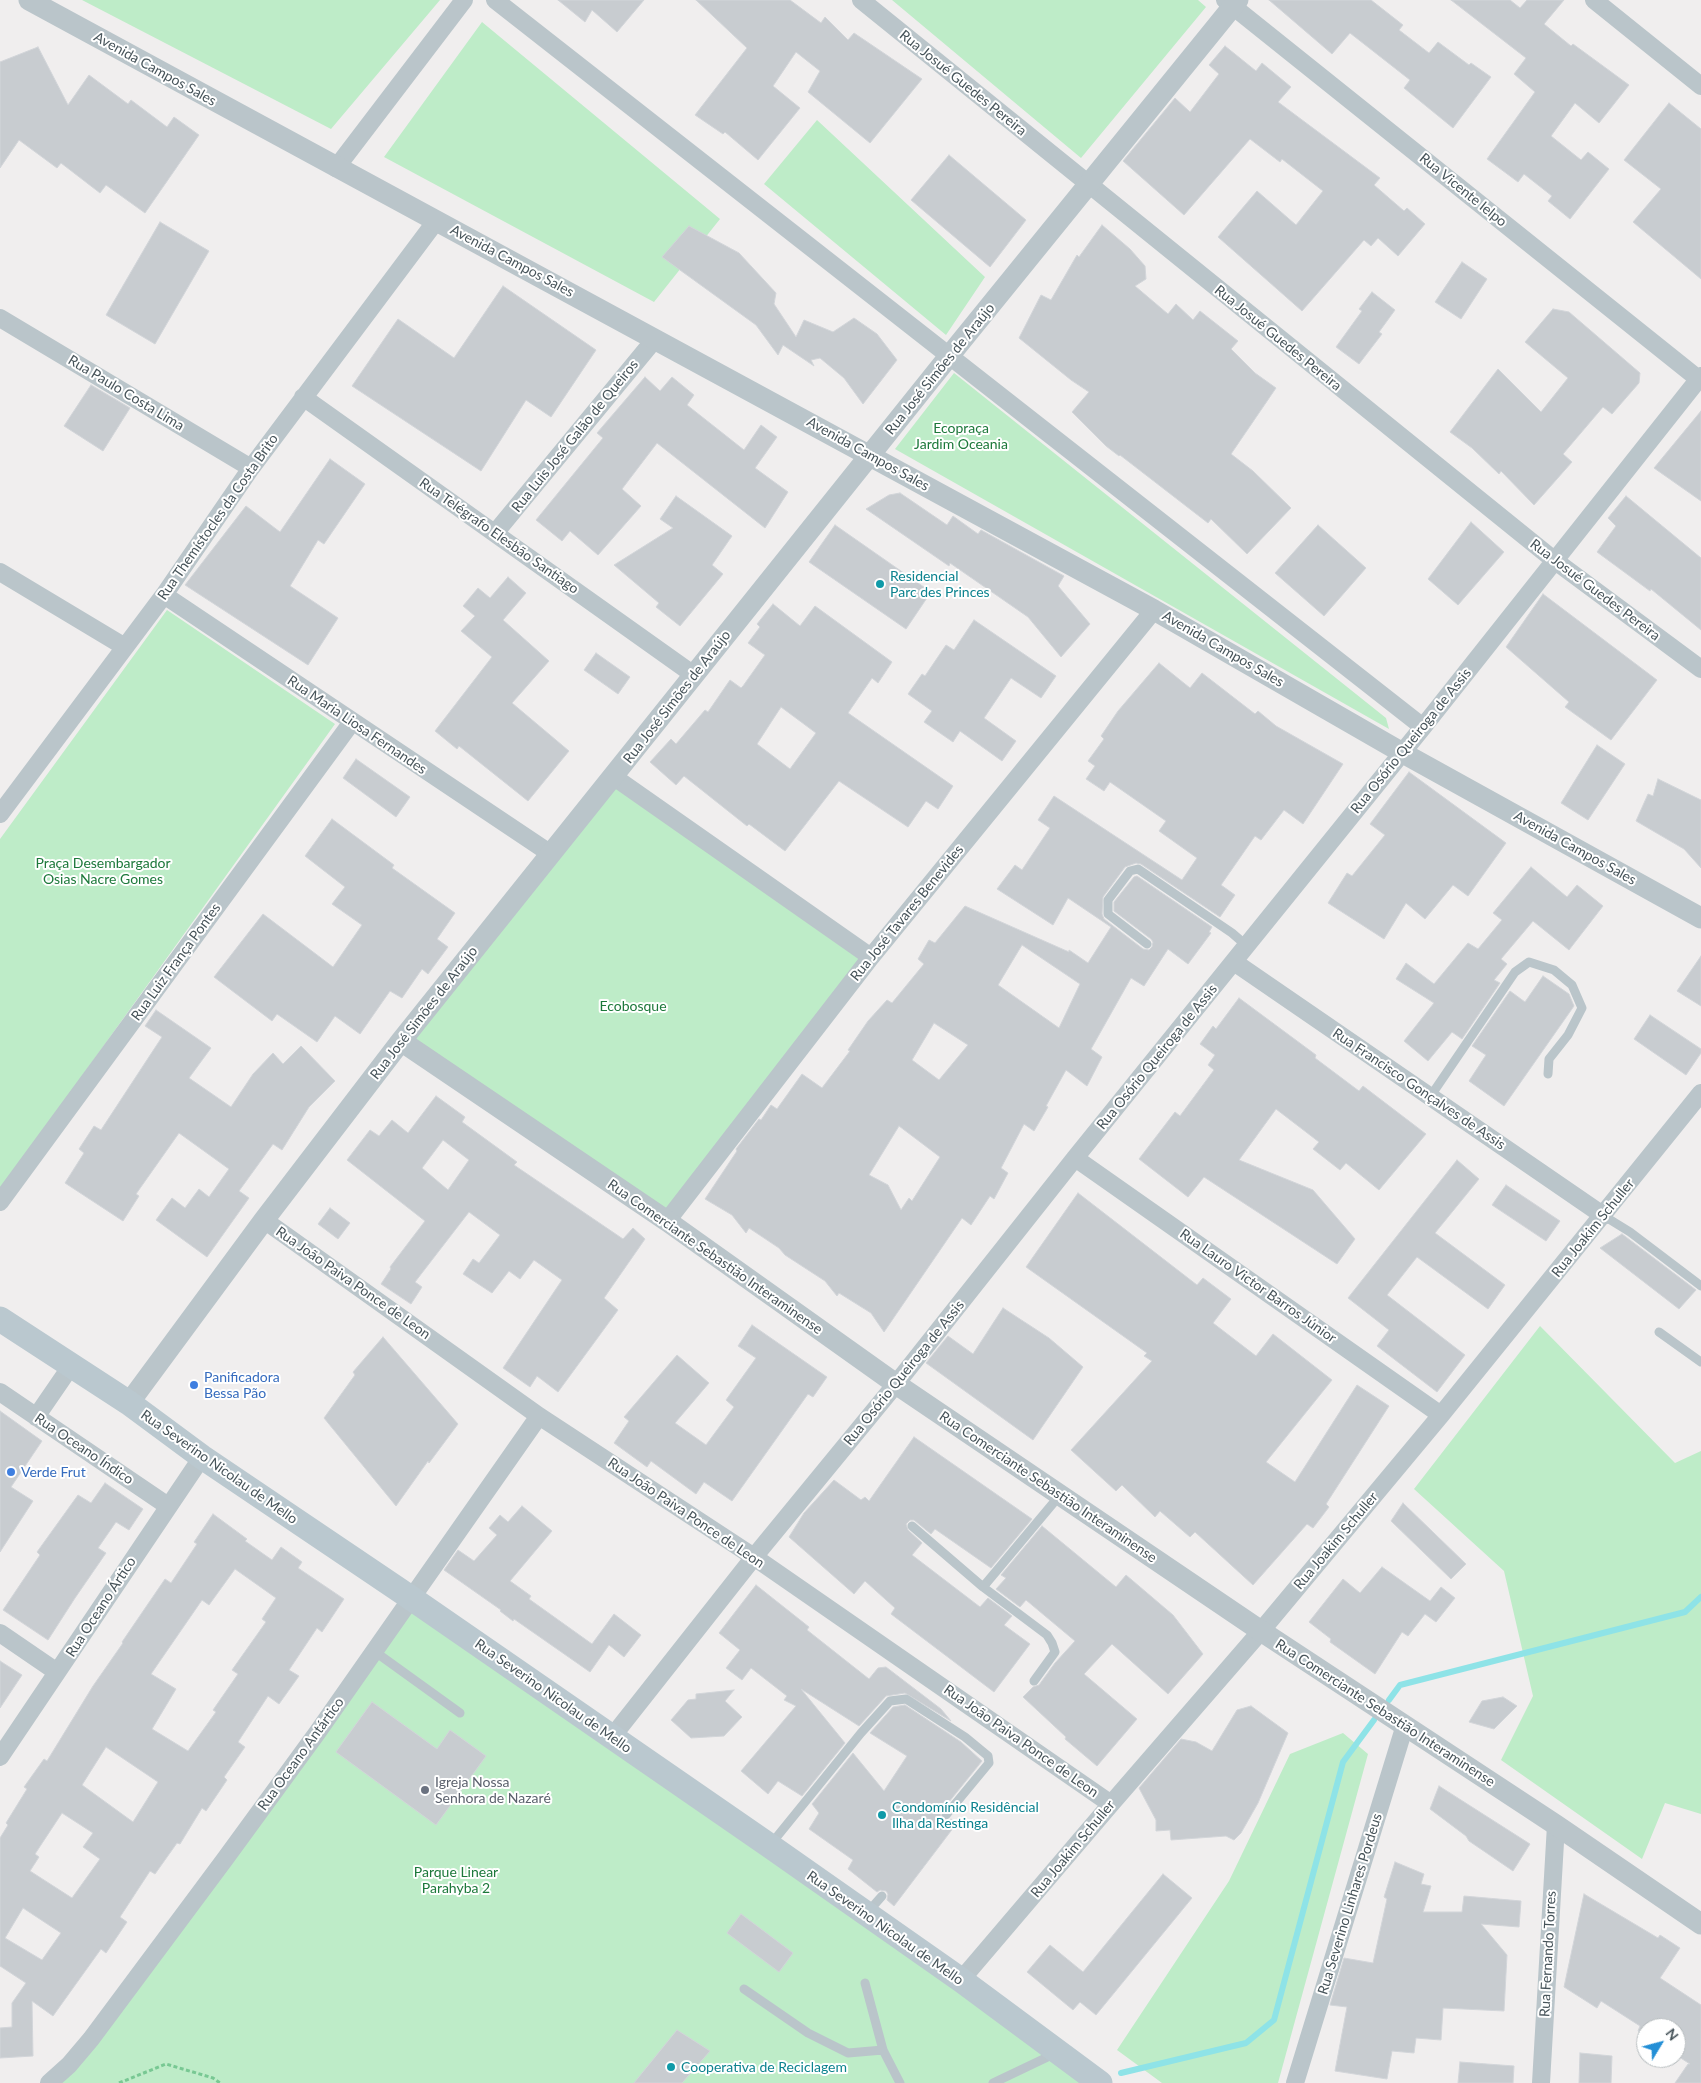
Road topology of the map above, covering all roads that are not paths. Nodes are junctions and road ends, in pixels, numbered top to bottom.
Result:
1 (29, 0) edge
2 (464, 0) edge
3 (495, 0) edge
4 (861, 0) edge
5 (1594, 0) edge
6 (1232, 2) edge
7 (1701, 86) edge
8 (336, 168) junction
9 (1088, 184) junction
10 (436, 221) junction
11 (0, 318) edge
12 (655, 339) junction
13 (950, 356) junction
14 (1700, 378) edge
15 (303, 397) junction
16 (871, 455) junction
17 (252, 468) junction
18 (495, 533) junction
19 (1554, 560) junction
20 (0, 572) edge
21 (164, 596) junction
22 (1154, 610) junction
23 (125, 647) junction
24 (1701, 669) edge
25 (694, 674) junction
26 (352, 722) junction
27 (1423, 727) junction
28 (1402, 752) junction
29 (614, 777) junction
30 (0, 814) edge
31 (551, 854) junction
32 (1701, 918) edge
33 (1147, 944) dead end
34 (1247, 946) junction
35 (871, 957) junction
36 (1234, 962) junction
37 (401, 1041) junction
38 (1548, 1074) dead end
39 (1701, 1093) edge
40 (1430, 1097) junction
41 (1075, 1158) junction
42 (0, 1202) edge
43 (1604, 1216) junction
44 (264, 1220) junction
45 (667, 1222) junction
46 (1701, 1286) edge
47 (0, 1319) edge
48 (1659, 1332) dead end
49 (1701, 1362) edge
50 (71, 1366) junction
51 (896, 1384) junction
52 (0, 1392) edge
53 (129, 1404) junction
54 (1441, 1415) junction
55 (539, 1416) junction
56 (36, 1417) junction
57 (202, 1457) junction
58 (1060, 1495) junction
59 (168, 1506) junction
60 (912, 1526) dead end
61 (754, 1557) junction
62 (984, 1588) junction
63 (411, 1598) junction
64 (1261, 1632) junction
65 (0, 1633) edge
66 (374, 1650) junction
67 (57, 1672) junction
68 (1034, 1681) dead end
69 (460, 1713) dead end
70 (1405, 1725) junction
71 (612, 1737) junction
72 (0, 1757) edge
73 (1111, 1804) junction
74 (946, 1815) dead end
75 (1556, 1825) junction
76 (770, 1846) junction
77 (1701, 1924) edge
78 (961, 1980) junction
79 (864, 1983) dead end
80 (744, 1989) dead end
81 (883, 2050) junction
82 (1058, 2052) junction
83 (49, 2083) edge
84 (900, 2083) edge
85 (993, 2083) edge
86 (1100, 2083) edge
87 (1295, 2083) edge
88 (1541, 2083) edge

1 - 8 street, Avenida Campos Sales
2 - 8 street
3 - 13 street
4 - 9 street, Rua Josué Guedes Pereira
5 - 7 street
6 - 9 street, Rua José Simões de Araújo
6 - 14 street, Rua Vicente Ielpo
8 - 10 street, Avenida Campos Sales
9 - 13 street, Rua José Simões de Araújo
9 - 19 street, Rua Josué Guedes Pereira
10 - 12 street, Avenida Campos Sales
10 - 15 street, Rua Themístocles da Costa Brito
11 - 17 street, Rua Paulo Costa Lima
12 - 16 street, Avenida Campos Sales
12 - 18 street, Rua Luis José Galão de Queiros
13 - 16 street, Rua José Simões de Araújo
13 - 27 street
14 - 19 street, Rua Osório Queiroga de Assis
15 - 17 street, Rua Themístocles da Costa Brito
15 - 18 street, Rua Telégrafo Elesbão Santiago
16 - 22 street, Avenida Campos Sales
16 - 25 street, Rua José Simões de Araújo
17 - 21 street, Rua Themístocles da Costa Brito
18 - 25 street, Rua Telégrafo Elesbão Santiago
19 - 24 street, Rua Josué Guedes Pereira
19 - 27 street, Rua Osório Queiroga de Assis
20 - 23 street
21 - 23 street, Rua Themístocles da Costa Brito
21 - 26 street, Rua Maria Liosa Fernandes
22 - 28 street, Avenida Campos Sales
22 - 35 street, Rua José Tavares Benevides
23 - 30 street, Rua Themístocles da Costa Brito
25 - 29 street, Rua José Simões de Araújo
26 - 31 street, Rua Maria Liosa Fernandes
26 - 42 street, Rua Luiz França Pontes
27 - 28 street, Rua Osório Queiroga de Assis
28 - 32 street, Avenida Campos Sales
28 - 34 street, Rua Osório Queiroga de Assis
29 - 31 street, Rua José Simões de Araújo
29 - 35 street
31 - 37 street, Rua José Simões de Araújo
33 - 34 lane
34 - 36 street, Rua Osório Queiroga de Assis
35 - 45 street, Rua José Tavares Benevides
36 - 40 street, Rua Francisco Gonçalves de Assis
36 - 41 street, Rua Osório Queiroga de Assis
37 - 44 street, Rua José Simões de Araújo
37 - 45 street, Rua Comerciante Sebastião Interaminense
38 - 40 lane
39 - 43 street, Rua Joakim Schuller
40 - 43 street, Rua Francisco Gonçalves de Assis
41 - 51 street, Rua Osório Queiroga de Assis
41 - 54 street, Rua Lauro Victor Barros Júnior
43 - 46 lane
43 - 54 street, Rua Joakim Schuller
44 - 53 street, Rua José Simões de Araújo
44 - 55 street, Rua João Paiva Ponce de Leon
45 - 51 street, Rua Comerciante Sebastião Interaminense
47 - 50 main road, Rua Severino Nicolau de Mello
48 - 49 lane
50 - 53 main road, Rua Severino Nicolau de Mello
50 - 56 street
51 - 58 street, Rua Comerciante Sebastião Interaminense
51 - 61 street, Rua Osório Queiroga de Assis
52 - 56 street, Rua Oceano Índico
53 - 57 main road, Rua Severino Nicolau de Mello
54 - 64 street, Rua Joakim Schuller
55 - 61 street, Rua João Paiva Ponce de Leon
55 - 63 street, Rua Oceano Antártico
56 - 59 street, Rua Oceano Índico
57 - 59 street, Rua Oceano Ártico
57 - 63 main road, Rua Severino Nicolau de Mello
58 - 62 lane
58 - 64 street, Rua Comerciante Sebastião Interaminense
59 - 67 street, Rua Oceano Ártico
60 - 62 lane
61 - 71 street, Rua Osório Queiroga de Assis
61 - 73 street, Rua João Paiva Ponce de Leon
62 - 68 lane
63 - 66 street, Rua Oceano Antártico
63 - 71 main road, Rua Severino Nicolau de Mello
64 - 70 street, Rua Comerciante Sebastião Interaminense
64 - 73 street, Rua Joakim Schuller
65 - 67 street
66 - 69 lane
66 - 83 street, Rua Oceano Antártico
67 - 72 street, Rua Oceano Ártico
70 - 75 street, Rua Comerciante Sebastião Interaminense
70 - 87 street, Rua Severino Linhares Pordeus
71 - 76 main road, Rua Severino Nicolau de Mello
73 - 78 street, Rua Joakim Schuller
74 - 76 lane
75 - 77 street, Rua Comerciante Sebastião Interaminense
75 - 88 street, Rua Fernando Torres
76 - 78 main road, Rua Severino Nicolau de Mello
78 - 82 main road, Rua Severino Nicolau de Mello
79 - 81 lane
80 - 81 lane
81 - 84 lane
82 - 85 lane
82 - 86 main road, Rua Severino Nicolau de Mello

